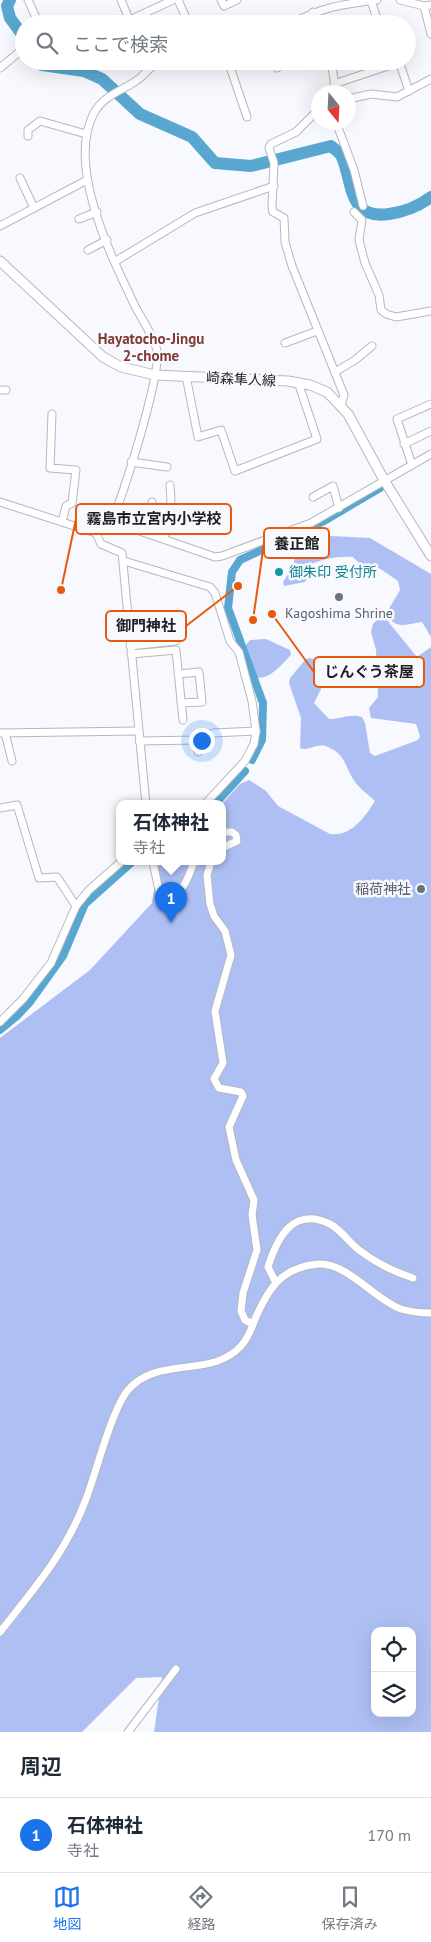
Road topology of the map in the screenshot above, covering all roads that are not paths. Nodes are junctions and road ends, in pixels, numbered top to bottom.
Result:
1 (28, 0) edge
2 (121, 0) edge
3 (173, 0) edge
4 (178, 0) edge
5 (221, 0) edge
6 (237, 0) edge
7 (374, 0) edge
8 (400, 0) edge
9 (428, 5) edge
10 (313, 12) junction
11 (35, 15) edge
12 (127, 15) edge
13 (138, 15) edge
14 (185, 15) edge
15 (308, 15) edge
16 (314, 15) edge
17 (377, 15) edge
18 (431, 34) edge
19 (15, 56) edge
20 (0, 68) edge
21 (148, 70) edge
22 (231, 70) edge
23 (332, 70) edge
24 (376, 70) edge
25 (403, 70) edge
26 (431, 79) edge
27 (334, 84) joint
28 (409, 90) junction
29 (356, 97) edge
30 (247, 117) dead end
31 (311, 117) edge
32 (339, 130) edge
33 (86, 134) junction
34 (28, 136) dead end
35 (20, 178) dead end
36 (87, 180) junction
37 (274, 186) junction
38 (362, 206) dead end
39 (34, 208) junction
40 (97, 212) junction
41 (354, 212) dead end
42 (79, 219) dead end
43 (0, 226) edge
44 (107, 240) junction
45 (88, 250) dead end
46 (0, 261) edge
47 (116, 261) junction
48 (431, 311) edge
49 (317, 331) junction
50 (286, 343) dead end
51 (372, 346) dead end
52 (335, 372) junction
53 (155, 375) junction
54 (186, 376) junction
55 (298, 382) junction
56 (431, 404) edge
57 (341, 405) junction
58 (52, 414) dead end
59 (431, 431) edge
60 (404, 444) junction
61 (431, 454) edge
62 (131, 462) junction
63 (412, 465) junction
64 (167, 467) dead end
65 (384, 480) junction
66 (170, 485) dead end
67 (314, 497) dead end
68 (0, 502) edge
69 (152, 502) dead end
70 (339, 508) junction
71 (111, 521) junction
72 (62, 522) junction
73 (143, 532) junction
74 (96, 533) junction
75 (164, 539) junction
76 (431, 556) edge
77 (124, 561) junction
78 (176, 641) dead end
79 (130, 646) junction
80 (131, 654) junction
81 (178, 674) junction
82 (182, 704) junction
83 (183, 720) dead end
84 (256, 730) junction
85 (138, 731) junction
86 (3, 733) edge
87 (197, 740) junction
88 (139, 741) junction
89 (198, 752) dead end
90 (12, 761) dead end
91 (146, 800) edge
92 (209, 800) edge
93 (0, 808) edge
94 (226, 832) edge
95 (226, 846) edge
96 (118, 865) edge
97 (154, 865) edge
98 (193, 865) edge
99 (210, 865) edge
100 (76, 906) junction
101 (0, 1022) edge
102 (413, 1278) dead end
103 (276, 1283) junction
104 (431, 1313) edge
105 (253, 1324) junction
106 (0, 1632) edge
107 (176, 1669) dead end
108 (128, 1732) edge

1 - 11 street
2 - 12 street
3 - 13 street
4 - 14 street
5 - 6 street
7 - 10 street
7 - 17 street
8 - 9 street
9 - 18 street
10 - 15 street
10 - 16 street
19 - 20 street
21 - 33 street
22 - 30 street
23 - 27 street
24 - 27 street
25 - 28 street
26 - 28 street
28 - 29 street
31 - 37 street
32 - 38 street
33 - 34 street
33 - 36 street
35 - 39 street
36 - 39 street
36 - 40 street
37 - 47 street
37 - 49 street
39 - 43 street
40 - 42 street
40 - 44 street
41 - 48 street
44 - 45 street
44 - 47 street
46 - 53 main road, 崎森隼人線
47 - 53 street
49 - 50 street
49 - 52 street
51 - 52 street
52 - 57 street
53 - 54 main road, 崎森隼人線
53 - 62 street
54 - 55 main road, 崎森隼人線
54 - 55 street
55 - 57 main road, 崎森隼人線
56 - 60 street
57 - 65 main road, 崎森隼人線
58 - 72 street
59 - 60 street
60 - 63 street
61 - 63 street
62 - 64 street
62 - 71 street
63 - 65 street
65 - 70 street
65 - 76 main road, 崎森隼人線
66 - 75 street
67 - 70 street
68 - 72 street
69 - 73 street
70 - 75 street
71 - 73 street
71 - 74 street
72 - 74 street
73 - 75 street
74 - 77 street
77 - 79 street
77 - 84 street
78 - 79 street
79 - 80 street
80 - 81 street
80 - 85 street
81 - 82 street
81 - 82 street
82 - 83 street
84 - 87 street
84 - 92 street
85 - 86 street
85 - 88 street
86 - 90 street
87 - 88 street
87 - 89 street
88 - 91 street
93 - 100 street
94 - 95 street
96 - 100 street
97 - 98 street
99 - 105 street
100 - 101 street
102 - 103 street
103 - 104 street
103 - 105 street
105 - 106 street
107 - 108 street

